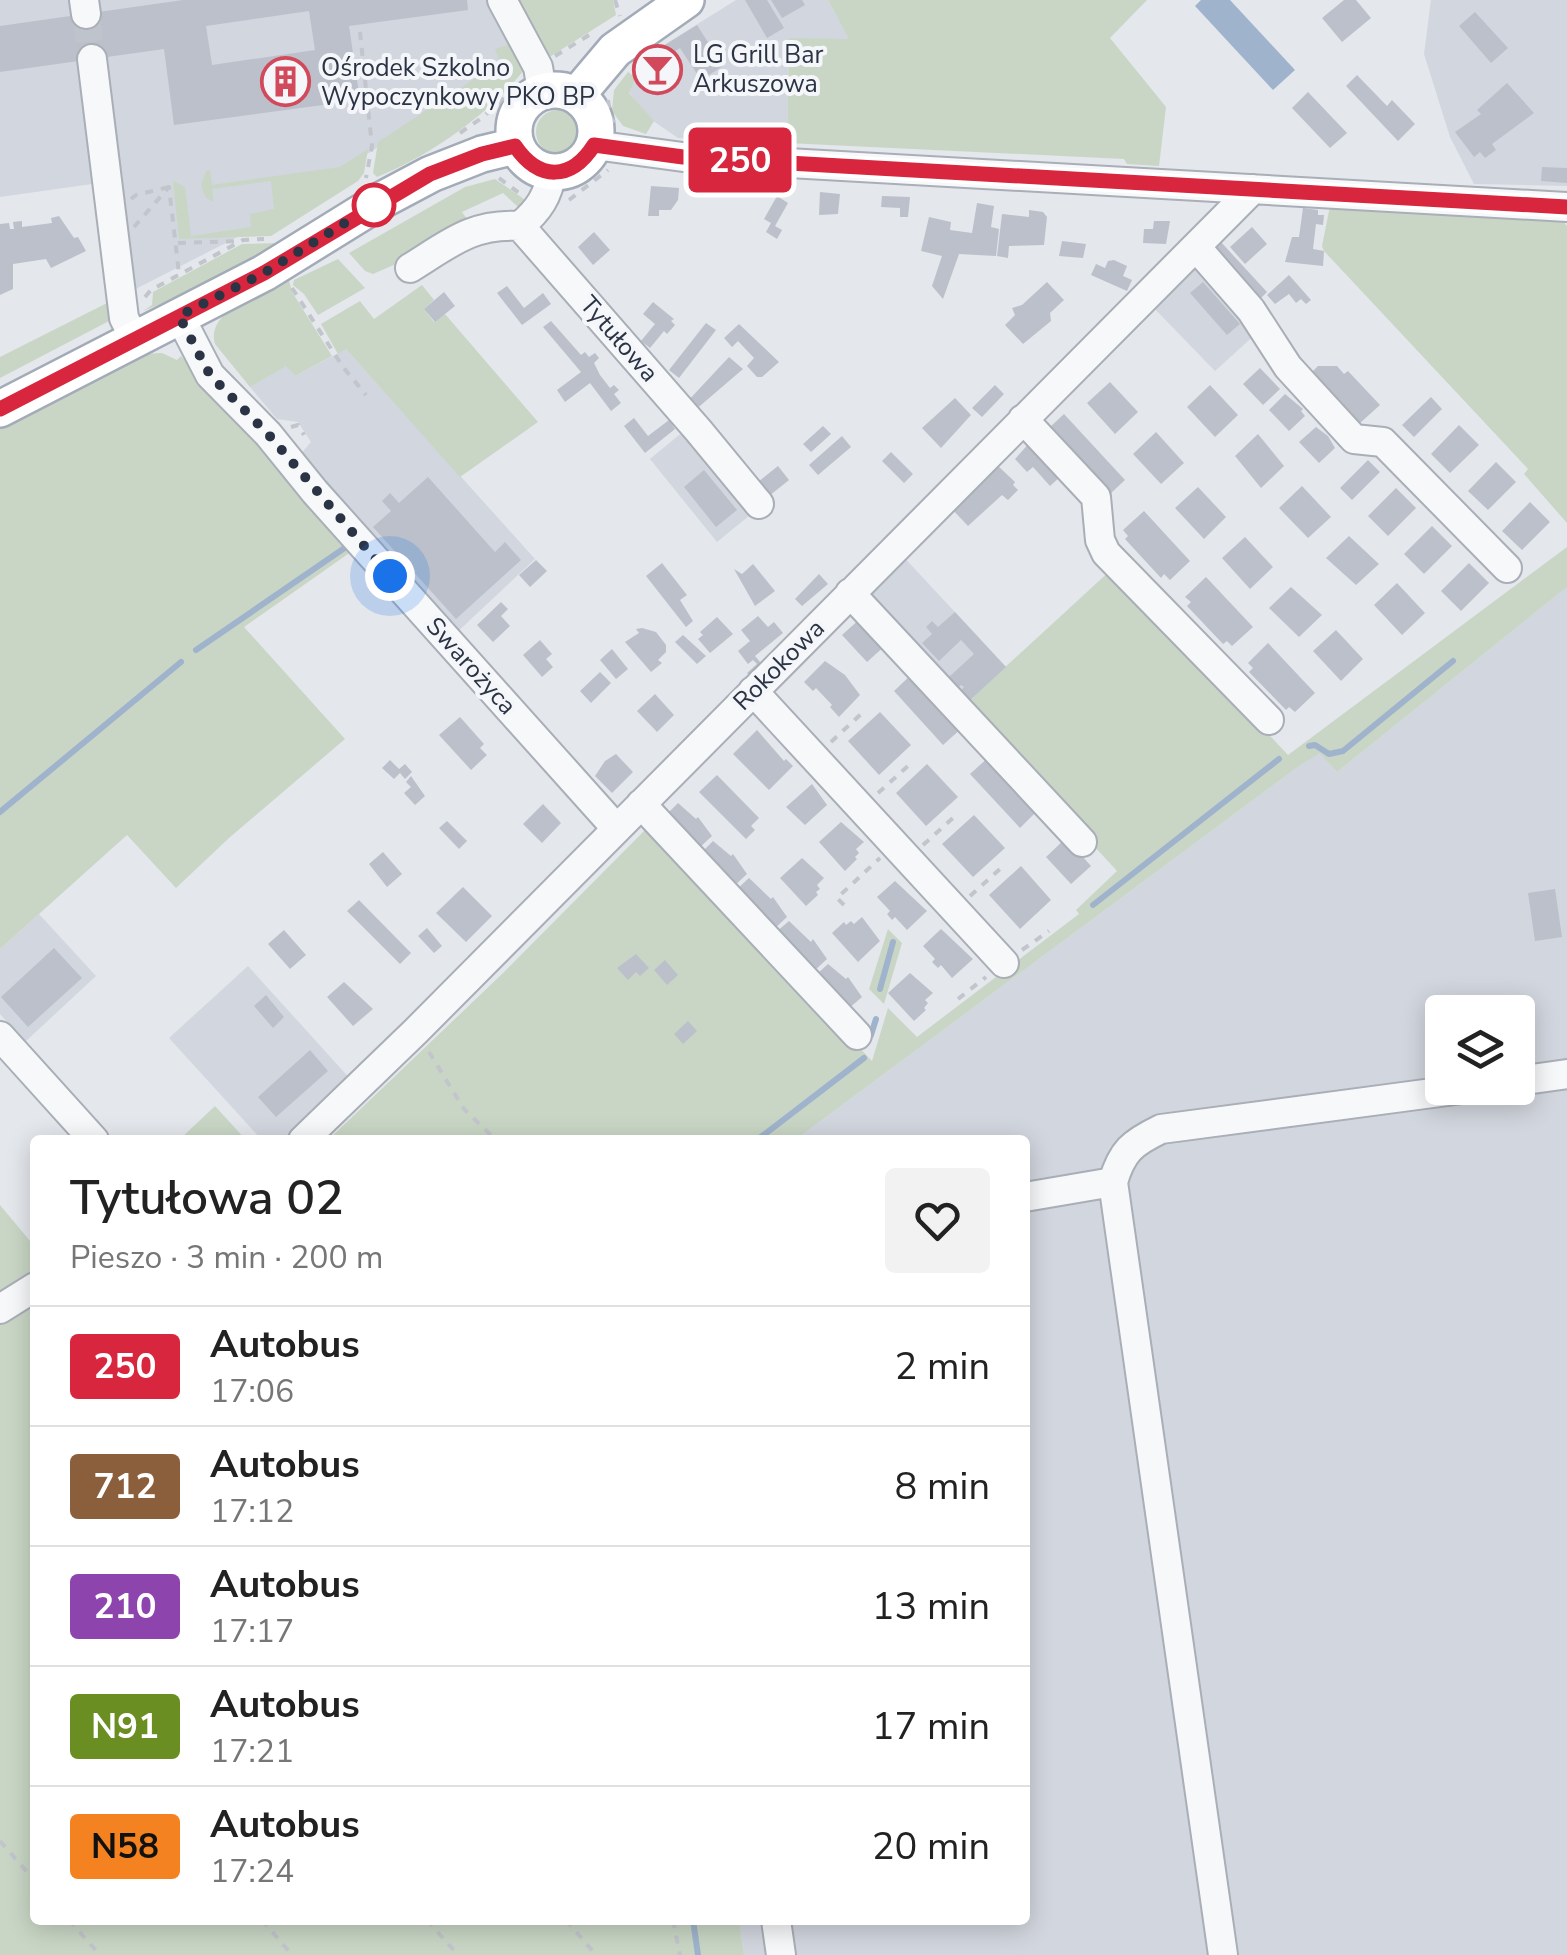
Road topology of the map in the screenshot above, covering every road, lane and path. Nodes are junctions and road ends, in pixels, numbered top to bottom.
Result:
1 (503, 0) edge
2 (615, 0) edge
3 (686, 0) edge
4 (620, 16) dead end
5 (360, 32) dead end
6 (92, 59) tunnel mouth
7 (542, 91) junction
8 (594, 93) junction
9 (515, 146) junction
10 (611, 148) junction
11 (552, 172) junction
12 (365, 183) dead end
13 (169, 187) junction
14 (1253, 189) junction
15 (127, 203) dead end
16 (1567, 207) edge
17 (558, 210) dead end
18 (126, 224) dead end
19 (520, 226) junction
20 (243, 240) dead end
21 (176, 243) junction
22 (1196, 248) junction
23 (410, 268) dead end
24 (179, 274) dead end
25 (290, 280) dead end
26 (133, 296) dead end
27 (143, 299) dead end
28 (179, 316) junction
29 (134, 338) junction
30 (366, 394) dead end
31 (0, 410) edge
32 (1023, 420) junction
33 (759, 504) dead end
34 (1507, 568) dead end
35 (850, 594) junction
36 (753, 691) junction
37 (860, 714) dead end
38 (1268, 720) dead end
39 (814, 758) junction
40 (908, 766) dead end
41 (640, 804) junction
42 (860, 808) junction
43 (953, 818) dead end
44 (616, 828) junction
45 (1082, 842) dead end
46 (901, 852) junction
47 (1000, 869) dead end
48 (844, 905) dead end
49 (955, 910) junction
50 (1004, 963) dead end
51 (416, 1031) junction
52 (857, 1034) dead end
53 (0, 1036) edge
54 (1567, 1074) edge
55 (1535, 1079) edge
56 (1425, 1094) edge
57 (89, 1135) edge
58 (309, 1135) edge
59 (491, 1135) edge
60 (1112, 1182) junction
61 (1030, 1196) edge
62 (30, 1290) edge
63 (0, 1309) edge
64 (0, 1841) edge
65 (30, 1875) edge
66 (73, 1925) edge
67 (266, 1925) edge
68 (431, 1925) edge
69 (570, 1925) edge
70 (674, 1925) edge
71 (777, 1925) edge
72 (100, 1955) edge
73 (292, 1955) edge
74 (458, 1955) edge
75 (596, 1955) edge
76 (680, 1955) edge
77 (781, 1955) edge
78 (1223, 1955) edge

1 - 7 street
2 - 4 path
3 - 8 main road
5 - 12 path
6 - 29 street
7 - 8 main road
7 - 9 main road
8 - 10 main road
8 - 10 path
9 - 11 main road
9 - 28 main road
10 - 11 main road
10 - 14 street
10 - 17 path
11 - 19 street
13 - 15 path
13 - 18 path
13 - 21 path
14 - 16 street
14 - 22 street, Rokokowa
19 - 23 street
19 - 33 street, Tytułowa
20 - 21 path
21 - 24 path
22 - 32 street, Rokokowa
22 - 34 street
25 - 30 path
26 - 27 path
28 - 29 main road
28 - 44 street, Swarożyca
29 - 31 main road
32 - 35 street, Rokokowa
32 - 38 street
35 - 36 street, Rokokowa
35 - 45 street
36 - 39 street
36 - 41 street, Rokokowa
37 - 39 path
39 - 42 street
40 - 42 path
41 - 44 street, Rokokowa
41 - 52 street
42 - 46 street
43 - 46 path
44 - 51 street, Rokokowa
46 - 48 path
46 - 49 street
47 - 49 path
49 - 50 street
51 - 58 street, Rokokowa
51 - 59 path
53 - 57 street
54 - 55 street
56 - 60 street
60 - 61 street
60 - 78 street
62 - 63 street
64 - 65 path
66 - 72 path
67 - 73 path
68 - 74 path
69 - 75 path
70 - 76 path
71 - 77 street

